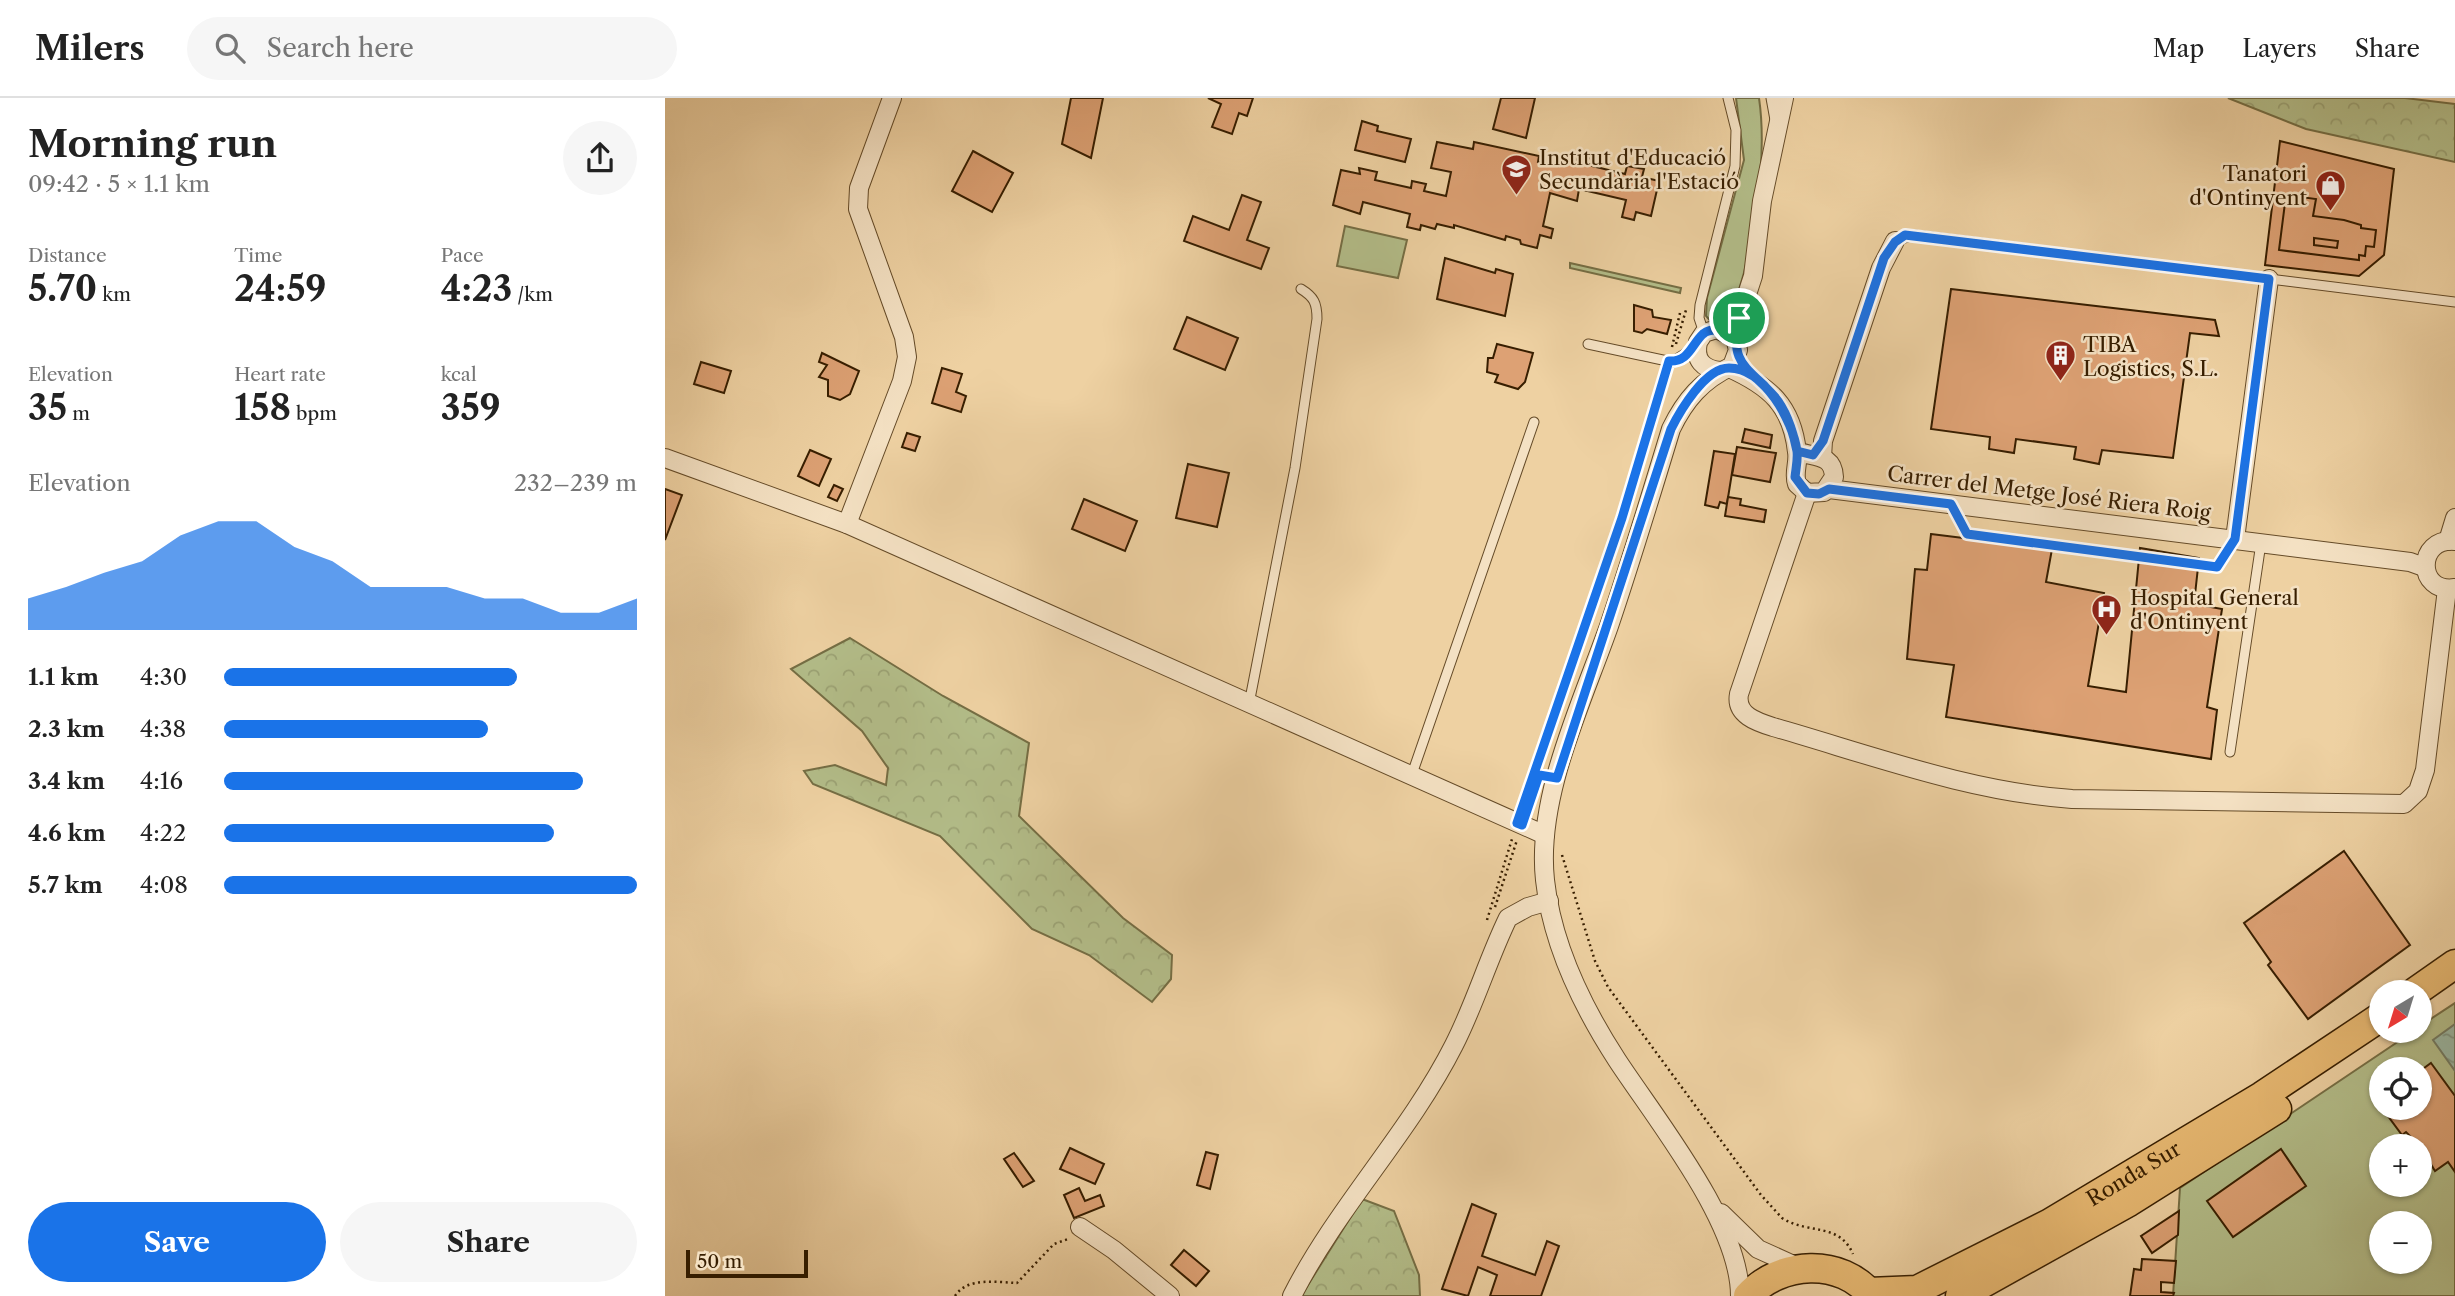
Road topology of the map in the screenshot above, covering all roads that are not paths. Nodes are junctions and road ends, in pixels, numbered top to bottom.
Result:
1 (892, 98) edge
2 (1728, 98) edge
3 (1771, 98) edge
4 (1784, 98) edge
5 (1777, 131) junction
6 (1895, 242) joint
7 (2269, 279) junction
8 (1301, 289) dead end
9 (2455, 302) edge
10 (1700, 340) junction
11 (1588, 344) dead end
12 (1725, 355) junction
13 (1534, 422) dead end
14 (1810, 454) junction
15 (665, 458) edge
16 (1832, 481) junction
17 (1807, 493) junction
18 (1951, 504) junction
19 (2455, 518) edge
20 (847, 524) junction
21 (2235, 539) junction
22 (2452, 541) edge
23 (2261, 542) junction
24 (2420, 563) junction
25 (2451, 589) edge
26 (1249, 705) junction
27 (2230, 752) dead end
28 (1411, 778) junction
29 (1545, 835) junction
30 (1549, 901) junction
31 (2455, 964) edge
32 (2432, 980) edge
33 (2455, 988) edge
34 (2433, 1003) edge
35 (2369, 1025) edge
36 (2376, 1043) edge
37 (1706, 1197) junction
38 (1080, 1227) road end
39 (1800, 1268) junction
40 (1870, 1294) edge
41 (1170, 1296) edge
42 (1292, 1296) edge
43 (1740, 1296) edge
44 (1748, 1296) edge
45 (1960, 1296) edge

1 - 20 street
2 - 10 lane
3 - 5 lane
4 - 5 street
5 - 12 street
6 - 7 lane
6 - 14 street
7 - 9 lane
7 - 21 street
8 - 26 lane
10 - 11 lane
10 - 12 street
10 - 12 street
12 - 14 street
12 - 29 street
13 - 28 lane
14 - 16 street
14 - 17 street
15 - 20 street
16 - 17 street
16 - 18 street, Carrer del Metge José Riera Roig
17 - 25 street
18 - 21 street, Carrer del Metge José Riera Roig
18 - 21 lane
19 - 22 street
20 - 26 street
21 - 23 street, Carrer del Metge José Riera Roig
22 - 24 street
23 - 24 street, Carrer del Metge José Riera Roig
23 - 27 lane
24 - 25 street
26 - 28 street
28 - 29 street
29 - 30 street
30 - 37 street
30 - 42 street
31 - 32 main road
33 - 34 main road
35 - 40 main road, Ronda Sur
36 - 45 main road, Ronda Sur
37 - 39 street
37 - 43 street
38 - 41 street
39 - 40 main road
39 - 44 main road

